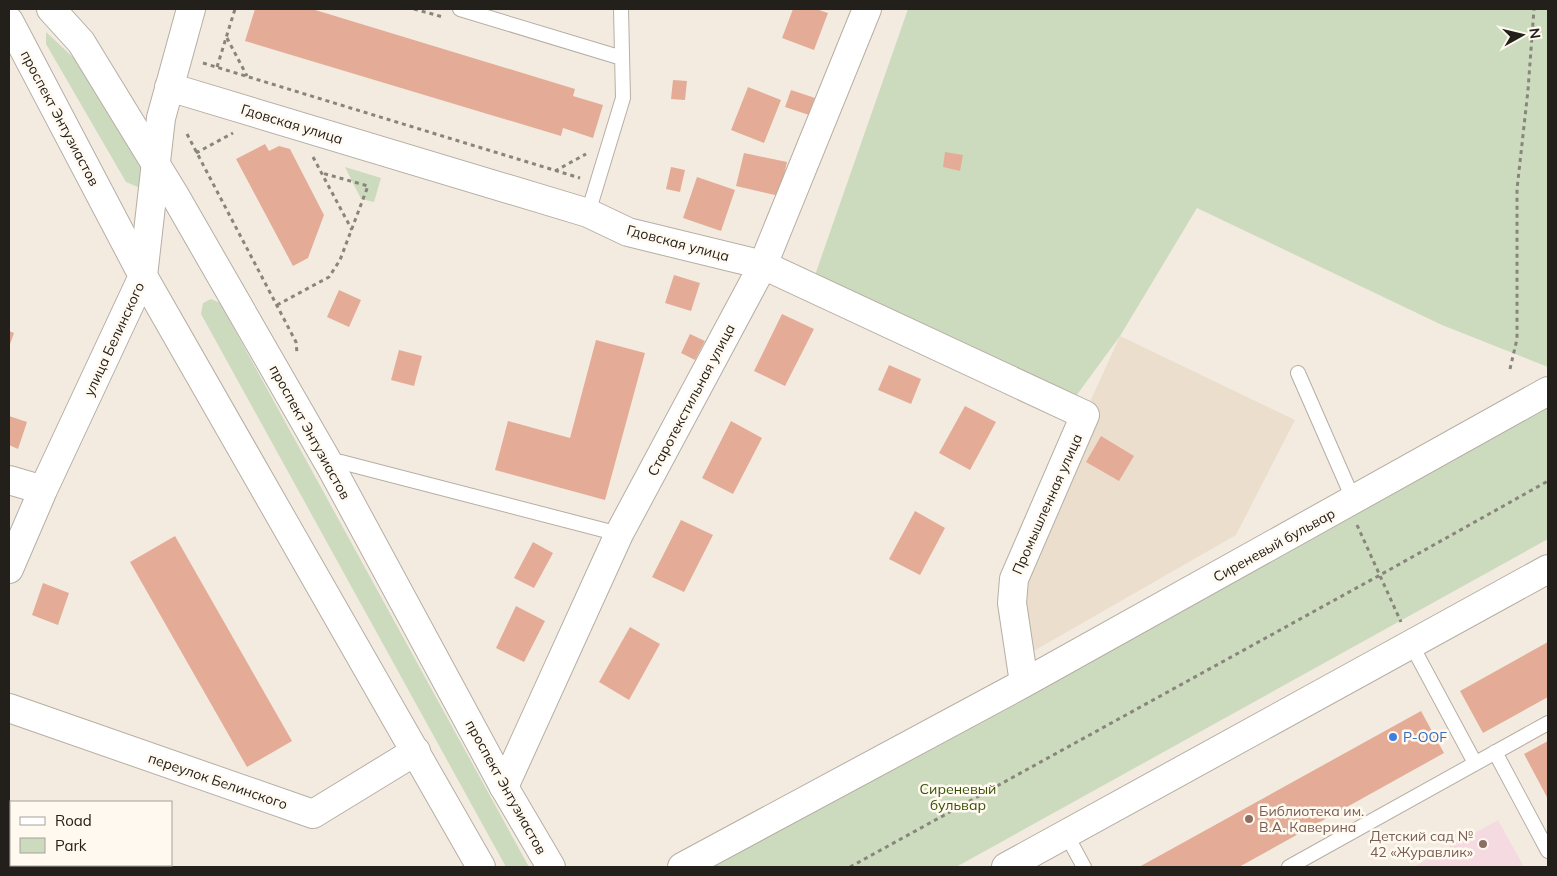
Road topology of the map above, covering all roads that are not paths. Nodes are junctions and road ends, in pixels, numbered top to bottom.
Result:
1 (51, 9) edge
2 (191, 9) edge
3 (460, 9) edge
4 (621, 9) edge
5 (867, 9) edge
6 (9, 21) edge
7 (622, 58) junction
8 (169, 87) junction
9 (155, 164) junction
10 (588, 213) junction
11 (763, 265) junction
12 (144, 276) junction
13 (1298, 373) dead end
14 (1548, 392) edge
15 (1085, 415) joint
16 (332, 470) junction
17 (9, 480) edge
18 (43, 490) junction
19 (1351, 502) junction
20 (618, 534) junction
21 (9, 569) edge
22 (1548, 569) edge
23 (1411, 644) junction
24 (1024, 682) junction
25 (9, 708) edge
26 (1548, 723) edge
27 (416, 751) junction
28 (1495, 752) junction
29 (1475, 763) junction
30 (504, 787) junction
31 (1066, 834) junction
32 (1548, 851) edge
33 (480, 867) edge
34 (551, 867) edge
35 (682, 867) edge
36 (1006, 867) edge
37 (1084, 867) edge
38 (1289, 867) edge

1 - 9 street, проспект Энтузиастов
2 - 8 street, улица Белинского
3 - 7 lane
4 - 7 lane
5 - 11 street, Старотекстильная улица
6 - 12 street, проспект Энтузиастов
7 - 10 lane
8 - 9 street, улица Белинского
8 - 10 street, Гдовская улица
9 - 12 street, улица Белинского
9 - 16 street, проспект Энтузиастов
10 - 11 street, Гдовская улица
11 - 15 street, Гдовская улица
11 - 20 street, Старотекстильная улица
12 - 18 street, улица Белинского
12 - 27 street, проспект Энтузиастов
13 - 19 lane
14 - 19 street, Сиреневый бульвар
15 - 24 street, Промышленная улица
16 - 20 lane
16 - 30 street, проспект Энтузиастов
17 - 18 street
18 - 21 street, улица Белинского
19 - 24 street, Сиреневый бульвар
20 - 30 street, Старотекстильная улица
22 - 23 street
23 - 29 lane
23 - 31 street
24 - 35 street, Сиреневый бульвар
25 - 27 street, переулок Белинского
26 - 28 lane
27 - 33 street, проспект Энтузиастов
28 - 29 lane
28 - 32 lane
29 - 38 lane
30 - 34 street, проспект Энтузиастов
31 - 36 street
31 - 37 lane

